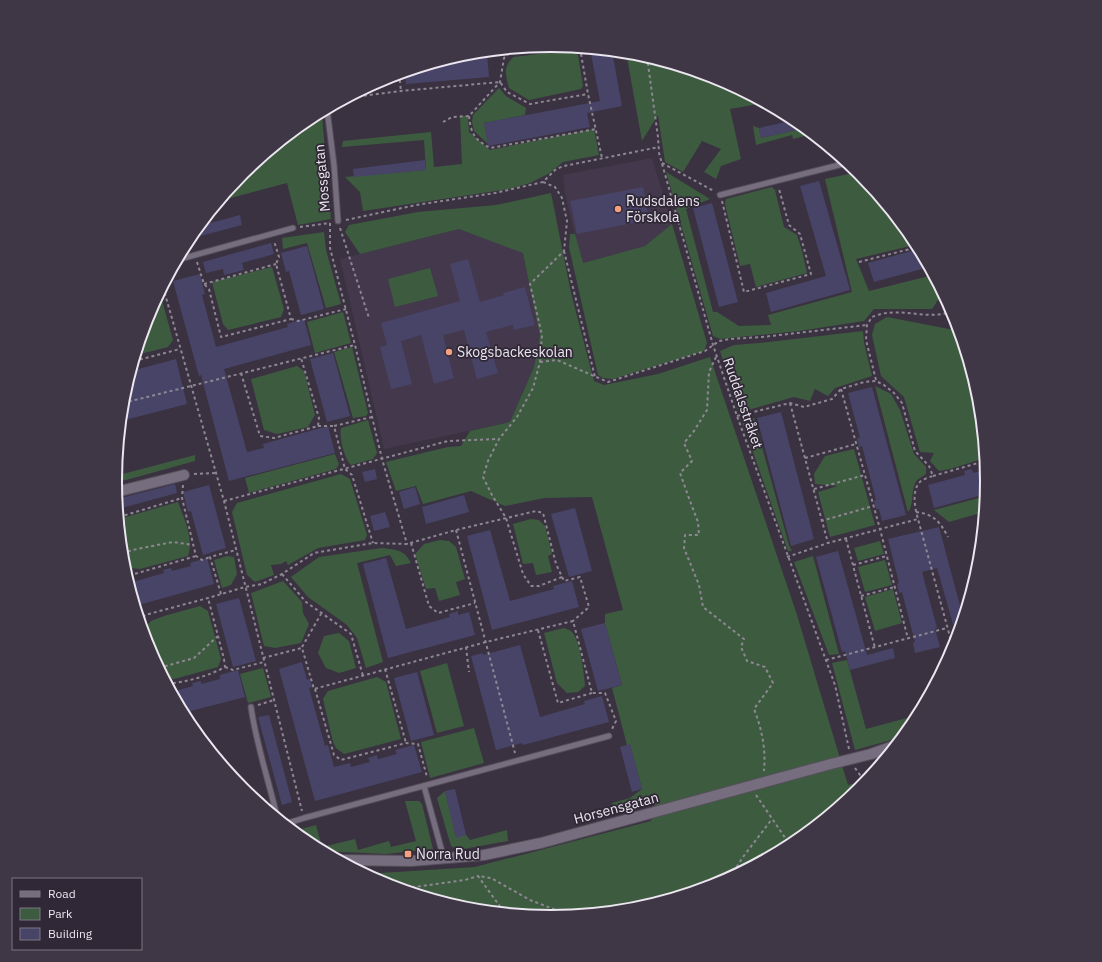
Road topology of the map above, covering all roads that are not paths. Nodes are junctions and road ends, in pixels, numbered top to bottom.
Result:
1 (328, 115) edge
2 (841, 165) edge
3 (720, 195) road end
4 (338, 221) road end
5 (293, 228) road end
6 (184, 258) edge
7 (184, 475) road end
8 (122, 490) edge
9 (251, 707) road end
10 (609, 736) road end
11 (886, 749) edge
12 (427, 785) junction
13 (275, 810) edge
14 (291, 822) edge
15 (444, 859) junction
16 (350, 860) edge

1 - 4 lane, Mossgatan
2 - 3 lane
5 - 6 lane
7 - 8 street
9 - 13 lane
10 - 12 lane
11 - 15 street, Horsensgatan, bridge
12 - 14 lane
12 - 15 lane
15 - 16 street, Horsensgatan

